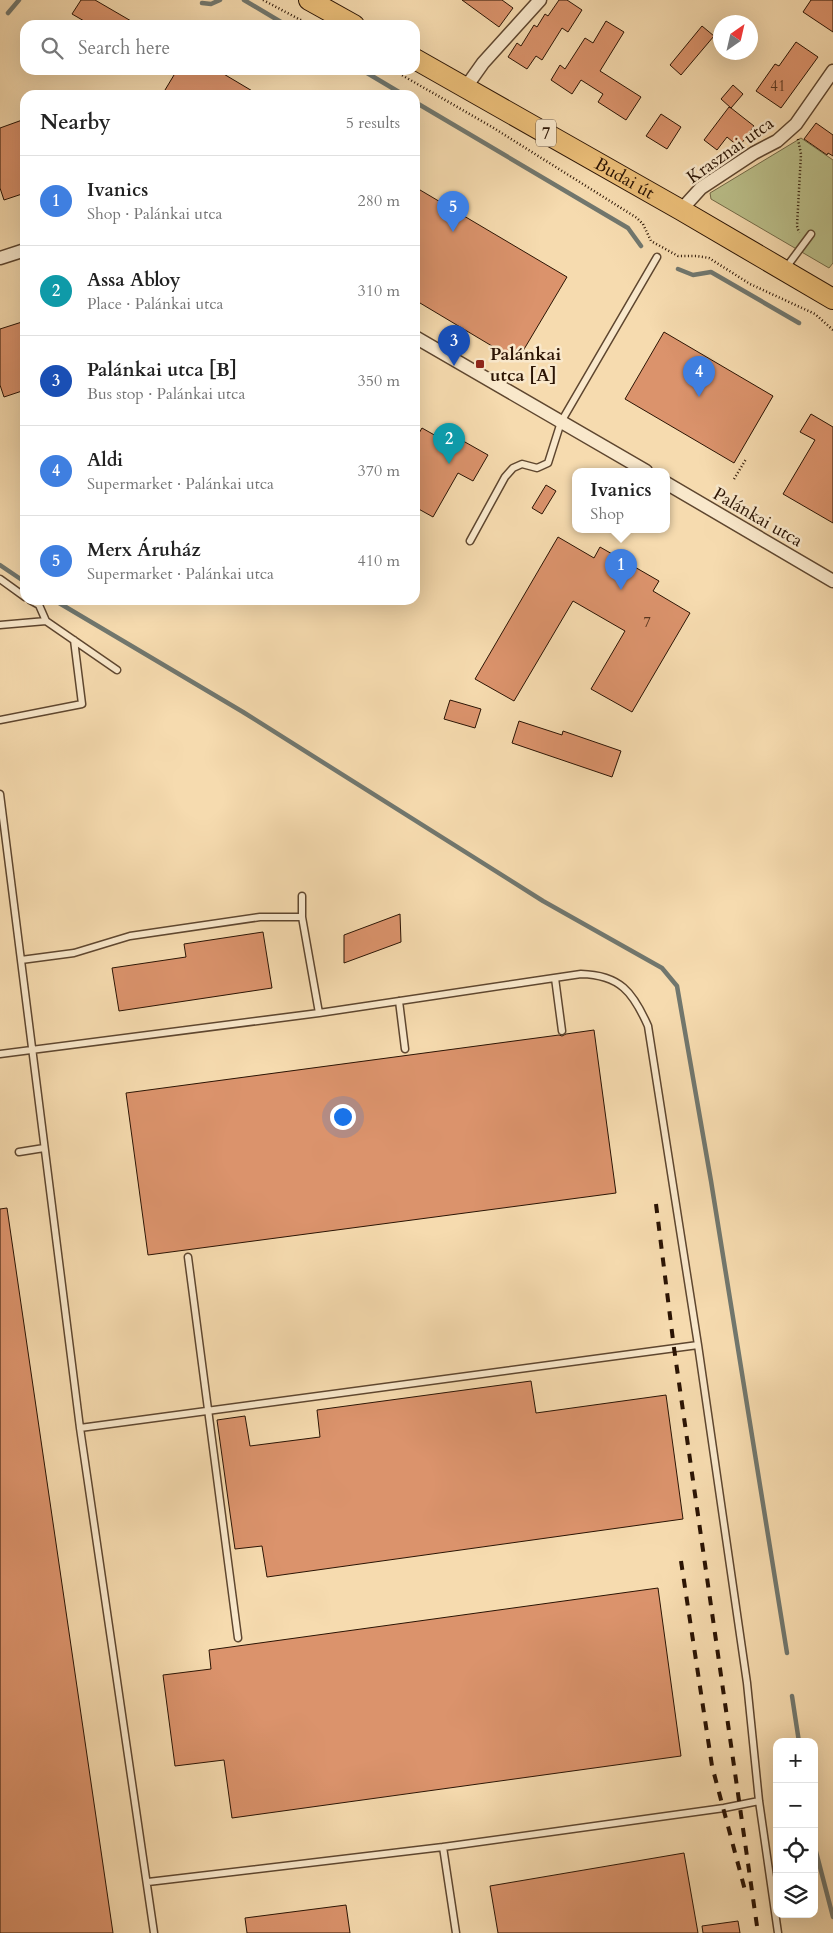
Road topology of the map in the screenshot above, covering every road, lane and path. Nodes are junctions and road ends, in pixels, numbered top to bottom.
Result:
1 (263, 0) edge
2 (309, 0) edge
3 (540, 0) edge
4 (301, 20) edge
5 (345, 20) edge
6 (420, 62) edge
7 (833, 71) edge
8 (403, 75) edge
9 (466, 87) junction
10 (796, 124) junction
11 (681, 210) junction
12 (811, 234) dead end
13 (802, 246) junction
14 (20, 252) edge
15 (657, 257) dead end
16 (0, 258) edge
17 (784, 270) junction
18 (833, 299) edge
19 (833, 330) edge
20 (420, 339) edge
21 (561, 422) junction
22 (746, 459) dead end
23 (641, 468) edge
24 (734, 479) dead end
25 (670, 485) edge
26 (470, 540) dead end
27 (0, 579) edge
28 (833, 581) edge
29 (20, 593) edge
30 (39, 605) edge
31 (46, 621) junction
32 (0, 625) edge
33 (74, 640) junction
34 (117, 670) dead end
35 (0, 720) edge
36 (0, 794) edge
37 (4, 853) edge
38 (302, 896) dead end
39 (302, 917) junction
40 (21, 960) junction
41 (555, 978) junction
42 (399, 1001) junction
43 (320, 1013) junction
44 (562, 1031) dead end
45 (31, 1049) junction
46 (405, 1049) dead end
47 (0, 1054) edge
48 (44, 1148) junction
49 (19, 1152) dead end
50 (188, 1257) dead end
51 (698, 1345) junction
52 (207, 1411) junction
53 (80, 1428) junction
54 (238, 1638) dead end
55 (758, 1801) junction
56 (443, 1847) junction
57 (148, 1882) junction
58 (154, 1933) edge
59 (456, 1933) edge
60 (778, 1933) edge

1 - 4 path
2 - 5 main road
3 - 9 street
6 - 9 main road, Budai út / 7
7 - 10 street, Krasznai utca
8 - 19 path
9 - 11 main road, Budai út / 7
10 - 11 street, Krasznai utca
10 - 13 path
11 - 17 main road, Budai út / 7
12 - 13 lane
13 - 17 lane
14 - 16 street
15 - 21 lane
17 - 18 main road, Budai út / 7
20 - 21 street
21 - 23 street
21 - 26 lane
22 - 24 path
25 - 28 street, Palánkai utca
27 - 29 lane
30 - 31 lane
31 - 32 lane
31 - 33 lane
33 - 34 lane
33 - 35 lane
36 - 37 lane
37 - 40 lane
38 - 39 lane
39 - 40 lane
39 - 43 lane
40 - 45 lane
41 - 42 lane
41 - 44 lane
41 - 51 lane
42 - 43 lane
42 - 46 lane
43 - 45 lane
45 - 47 lane
45 - 48 lane
48 - 49 lane
48 - 53 lane
50 - 52 lane
51 - 52 lane
51 - 55 lane
52 - 53 lane
52 - 54 lane
53 - 57 lane
55 - 56 lane
55 - 60 lane
56 - 57 lane
56 - 59 lane
57 - 58 lane

